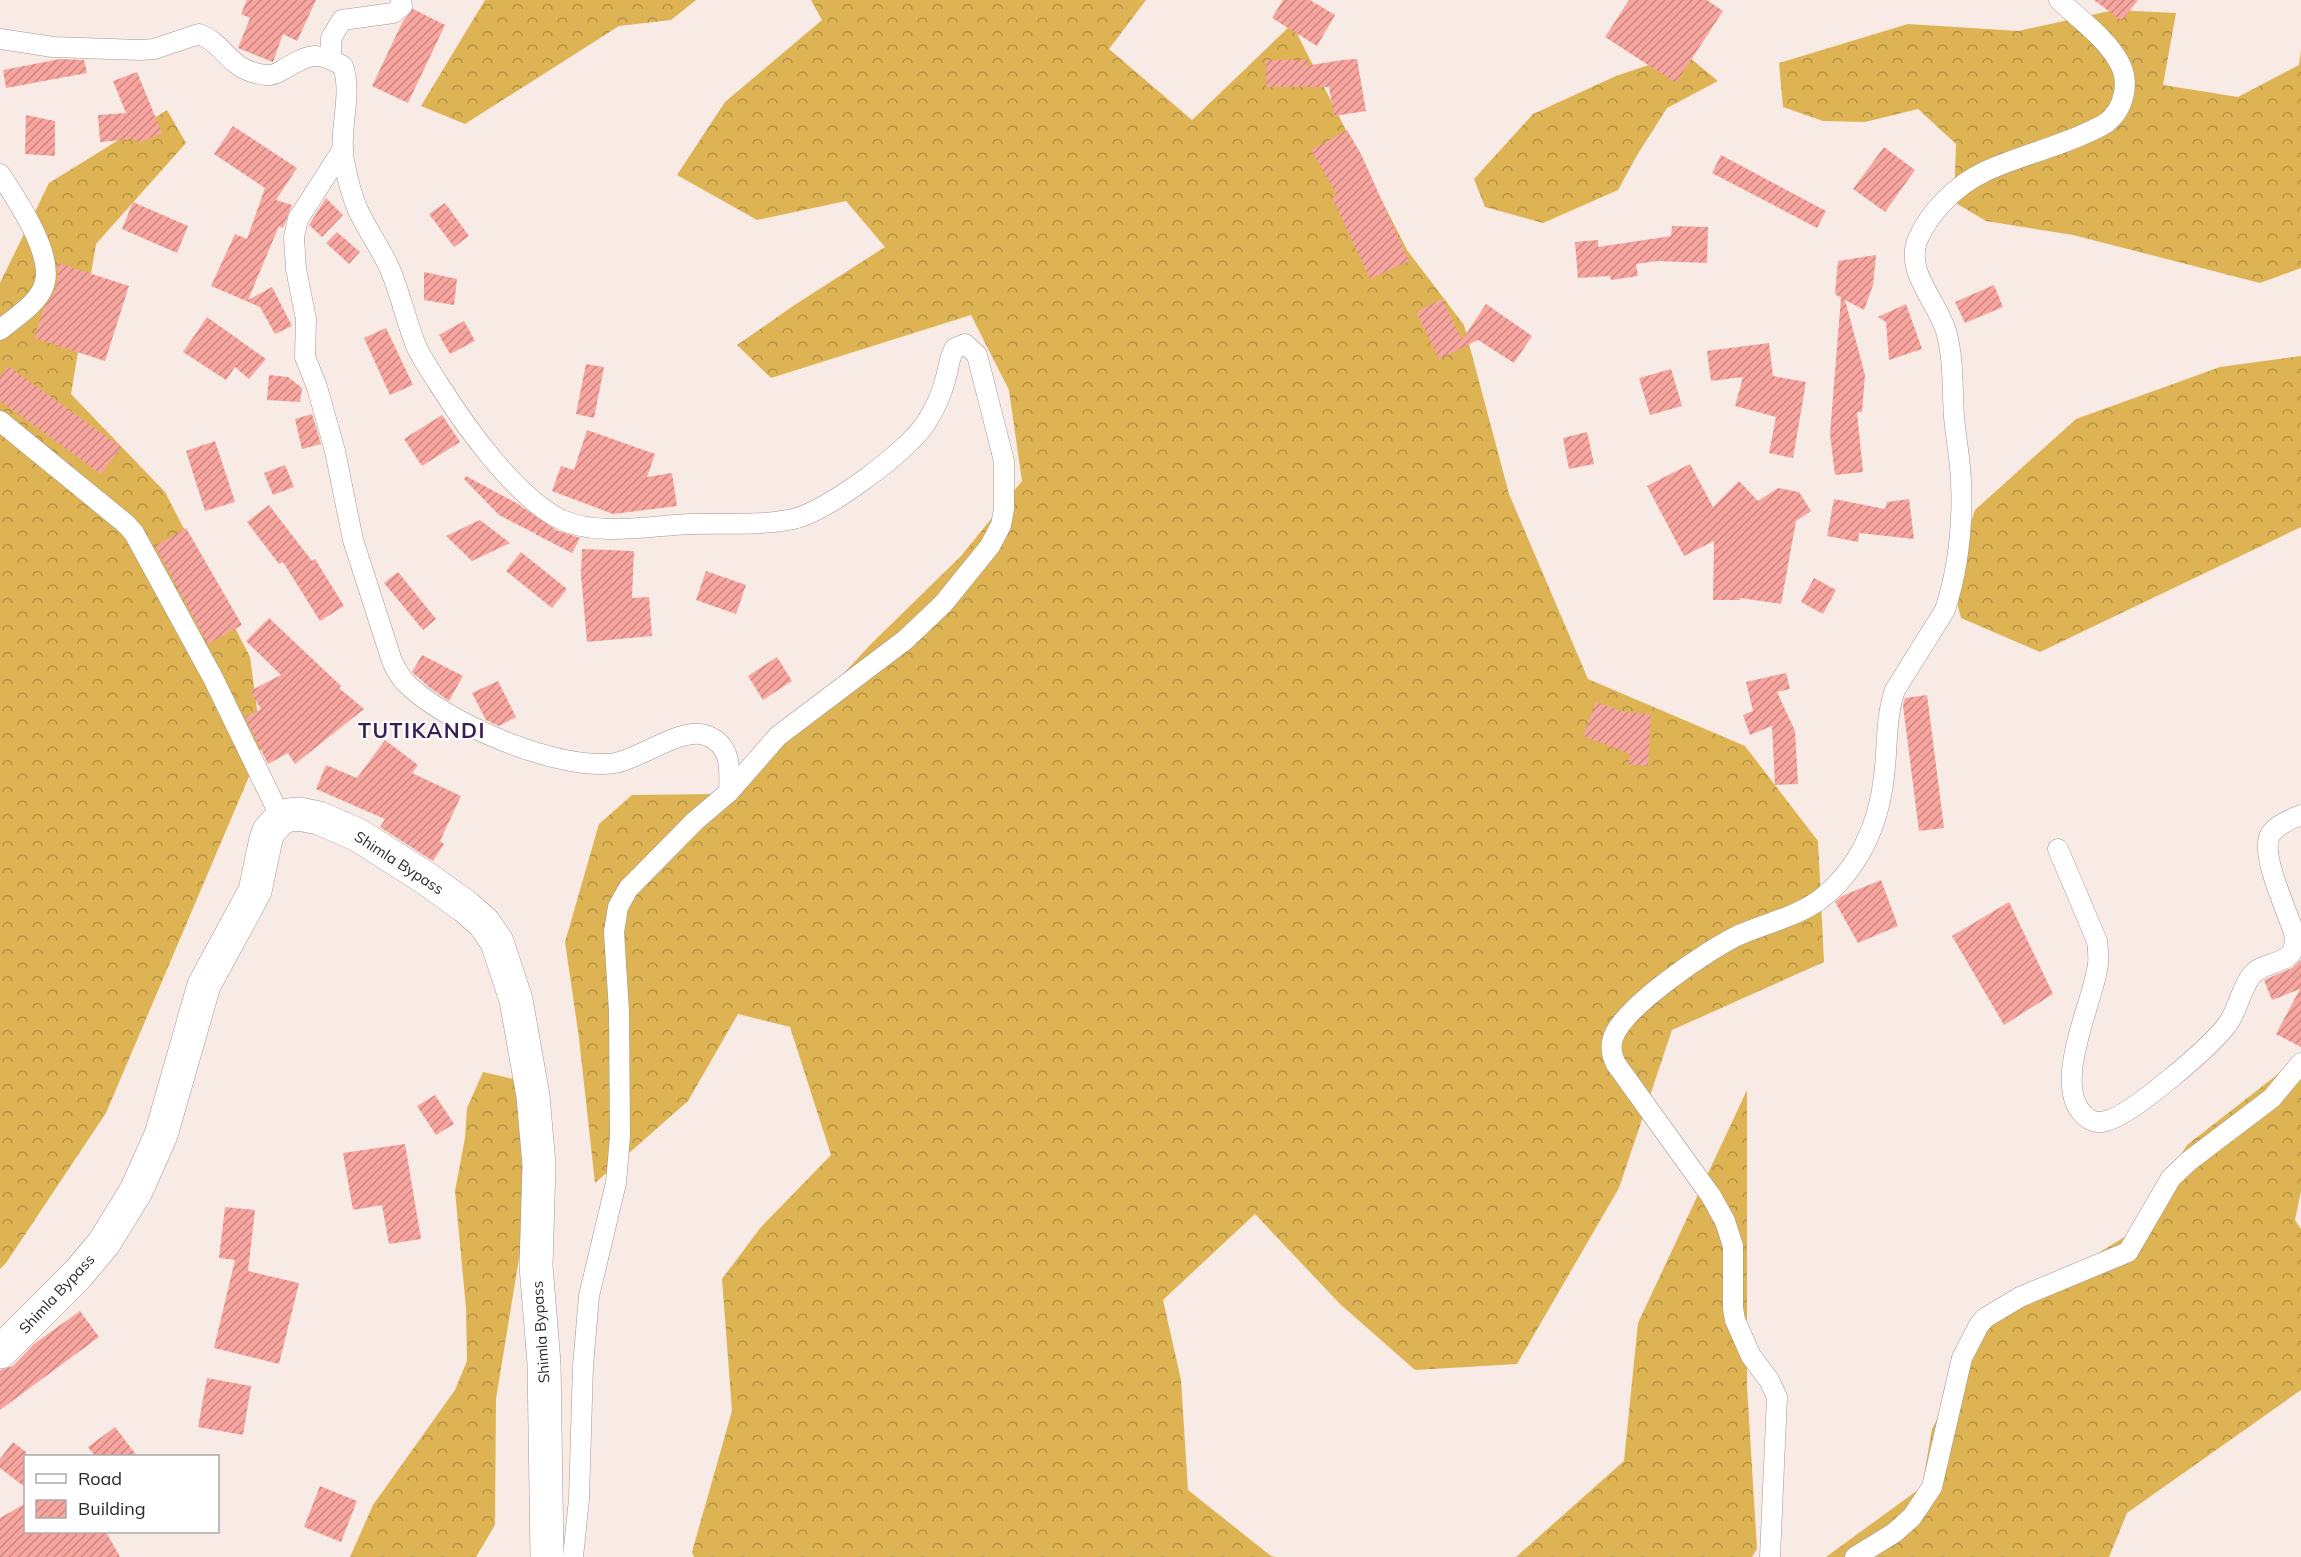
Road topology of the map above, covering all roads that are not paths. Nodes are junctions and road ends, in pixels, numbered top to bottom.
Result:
1 (401, 0) edge
2 (2058, 0) edge
3 (0, 39) edge
4 (331, 58) junction
5 (343, 149) junction
6 (0, 174) edge
7 (0, 330) edge
8 (0, 421) edge
9 (729, 792) junction
10 (2301, 815) edge
11 (281, 818) junction
12 (2058, 849) dead end
13 (2301, 1063) edge
14 (0, 1352) edge
15 (547, 1557) edge
16 (573, 1557) edge
17 (1770, 1557) edge
18 (1855, 1557) edge

1 - 4 street
2 - 17 street
3 - 4 street
4 - 5 street
5 - 9 street
5 - 9 street
6 - 7 street
8 - 11 street
9 - 16 street
10 - 12 street
11 - 14 highway, Shimla Bypass
11 - 15 highway, Shimla Bypass
13 - 18 street

